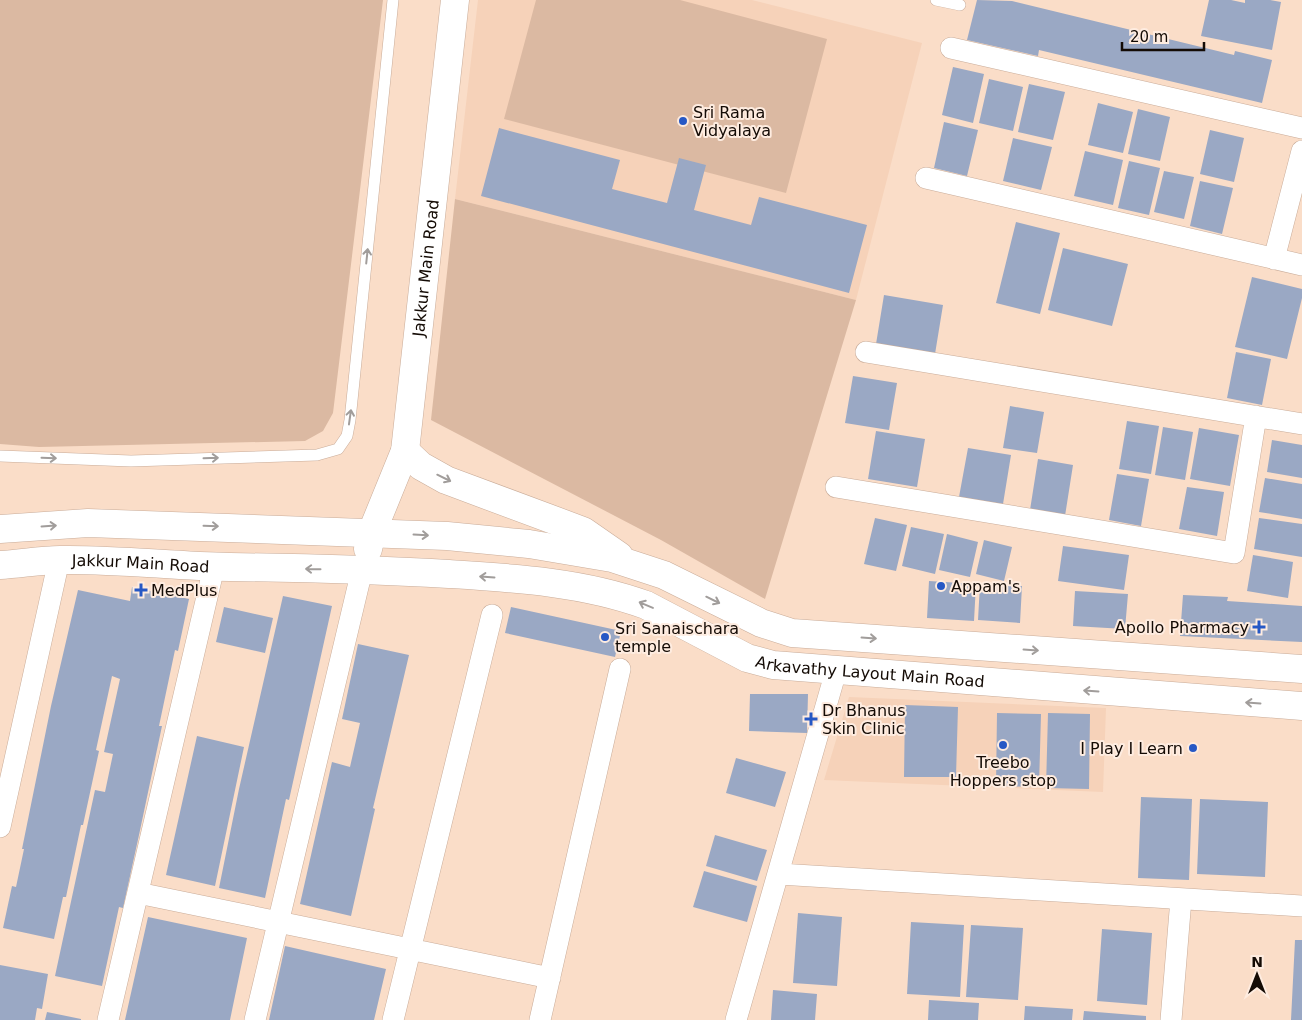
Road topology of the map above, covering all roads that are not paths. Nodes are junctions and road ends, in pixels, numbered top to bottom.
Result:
1 (393, 0) edge
2 (456, 0) edge
3 (936, 0) edge
4 (960, 5) dead end
5 (951, 48) dead end
6 (1302, 128) edge
7 (1302, 151) edge
8 (926, 178) dead end
9 (1274, 258) junction
10 (1302, 265) edge
11 (866, 352) dead end
12 (1256, 416) junction
13 (1302, 424) edge
14 (405, 450) junction
15 (0, 456) edge
16 (836, 487) dead end
17 (0, 529) edge
18 (372, 532) junction
19 (59, 560) junction
20 (630, 563) junction
21 (0, 565) edge
22 (214, 567) junction
23 (362, 570) junction
24 (492, 615) dead end
25 (620, 668) dead end
26 (1302, 669) edge
27 (836, 671) junction
28 (1302, 706) edge
29 (0, 827) edge
30 (779, 874) junction
31 (138, 893) junction
32 (1181, 899) junction
33 (1302, 906) edge
34 (279, 922) junction
35 (410, 949) junction
36 (550, 978) junction
37 (108, 1020) edge
38 (255, 1020) edge
39 (393, 1020) edge
40 (540, 1020) edge
41 (736, 1020) edge
42 (1171, 1020) edge

15 -> 1 lane
2 - 14 main road, Jakkur Main Road
3 - 4 lane
5 - 6 street
7 - 9 street
8 - 9 street
9 - 10 street
11 - 12 street
12 - 13 street
12 - 16 street
14 - 18 main road, Jakkur Main Road
14 -> 20 main road
17 -> 18 main road
18 -> 20 main road, Arkavathy Layout Main Road
18 - 23 main road, Jakkur Main Road
19 - 21 main road, Jakkur Main Road
19 - 22 main road, Jakkur Main Road
19 - 29 street
20 -> 26 main road, Arkavathy Layout Main Road
23 -> 22 main road, Jakkur Main Road
22 - 31 street
27 -> 23 main road, Arkavathy Layout Main Road
23 - 34 street
24 - 35 street
25 - 36 street
28 -> 27 main road, Arkavathy Layout Main Road
27 - 30 street
30 - 32 street
30 - 41 street
31 - 34 street
31 - 37 street
32 - 33 street
32 - 42 street
34 - 35 street
34 - 38 street
35 - 36 street
35 - 39 street
36 - 40 street

